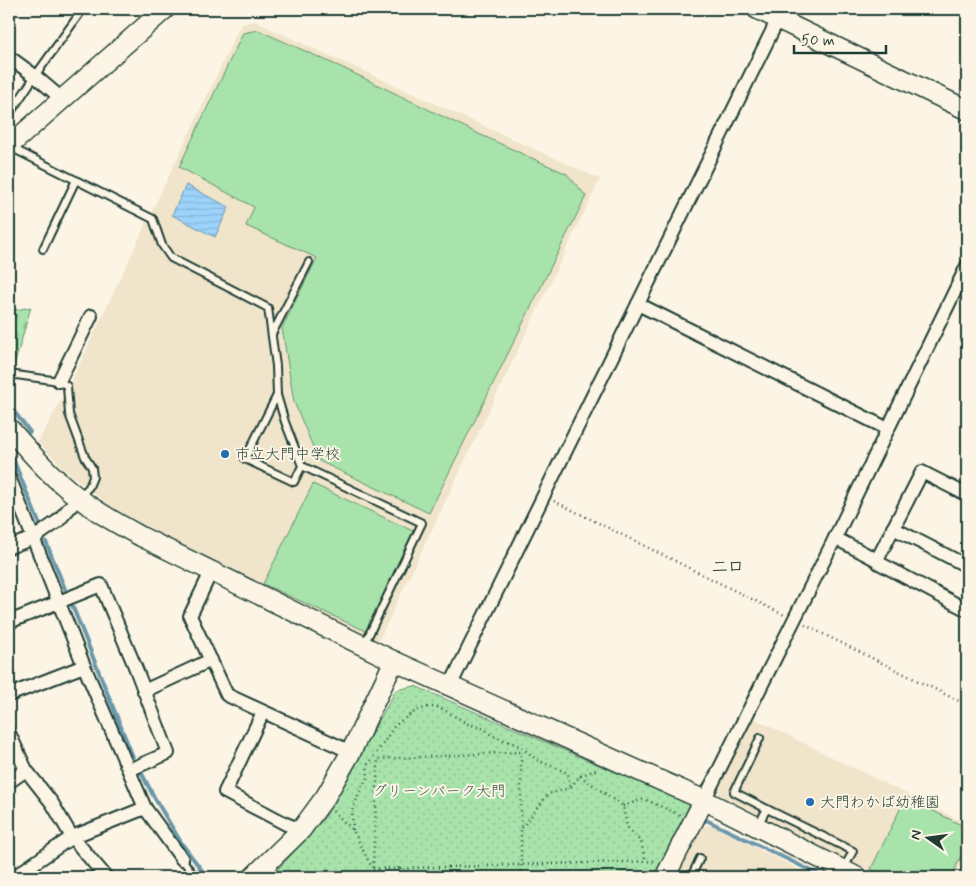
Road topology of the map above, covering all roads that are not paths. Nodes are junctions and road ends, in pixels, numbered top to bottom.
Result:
1 (83, 9) edge
2 (165, 9) edge
3 (757, 9) edge
4 (781, 14) edge
5 (9, 56) edge
6 (35, 76) junction
7 (62, 99) junction
8 (967, 110) edge
9 (9, 114) edge
10 (9, 146) edge
11 (76, 180) junction
12 (43, 249) dead end
13 (309, 262) dead end
14 (967, 266) edge
15 (638, 304) junction
16 (91, 316) dead end
17 (272, 335) junction
18 (9, 374) edge
19 (59, 381) junction
20 (277, 395) junction
21 (9, 428) edge
22 (888, 429) junction
23 (302, 466) junction
24 (9, 477) edge
25 (967, 495) edge
26 (78, 498) junction
27 (893, 528) junction
28 (34, 538) junction
29 (835, 538) junction
30 (9, 547) edge
31 (877, 560) junction
32 (967, 566) edge
33 (211, 572) junction
34 (58, 602) junction
35 (967, 610) edge
36 (9, 622) edge
37 (363, 646) junction
38 (211, 660) junction
39 (394, 661) junction
40 (84, 666) junction
41 (450, 686) junction
42 (144, 691) junction
43 (9, 695) edge
44 (263, 712) junction
45 (9, 733) edge
46 (760, 738) dead end
47 (351, 752) junction
48 (26, 770) junction
49 (129, 770) junction
50 (9, 782) edge
51 (704, 800) junction
52 (145, 808) junction
53 (767, 808) junction
54 (757, 827) junction
55 (301, 830) junction
56 (72, 837) junction
57 (700, 858) dead end
58 (182, 859) joint
59 (669, 869) edge
60 (850, 874) edge
61 (14, 877) edge
62 (106, 877) edge
63 (195, 877) edge
64 (253, 877) edge
65 (691, 877) edge

1 - 6 lane
2 - 7 street
3 - 4 street
4 - 8 street
4 - 15 street
5 - 6 street
6 - 7 street
6 - 9 lane
7 - 10 street
10 - 11 lane
11 - 12 lane
11 - 17 lane
13 - 17 lane
14 - 22 street
15 - 22 street
15 - 41 street
16 - 19 street
17 - 20 lane
18 - 19 lane
19 - 26 lane
20 - 23 lane
20 - 23 lane
21 - 26 street
22 - 29 street
23 - 37 lane
24 - 28 street
25 - 27 street
26 - 28 street
26 - 33 street
27 - 31 street
27 - 32 street
28 - 30 street
28 - 34 street
29 - 31 street
29 - 51 street
31 - 35 street
33 - 37 street
33 - 38 street
34 - 36 street
34 - 40 street
34 - 42 street
37 - 39 street
38 - 42 street
38 - 44 street
39 - 41 street
39 - 47 street
40 - 43 street
40 - 49 street
41 - 51 street
42 - 49 street
44 - 47 street
44 - 55 street
45 - 48 street
46 - 53 lane
47 - 55 street
48 - 50 street
48 - 56 street
49 - 52 street
51 - 54 street
51 - 59 street
52 - 56 street
52 - 58 street
53 - 54 lane
53 - 60 lane
54 - 60 street
55 - 64 street
56 - 61 street
56 - 62 street
57 - 65 lane
58 - 63 lane

